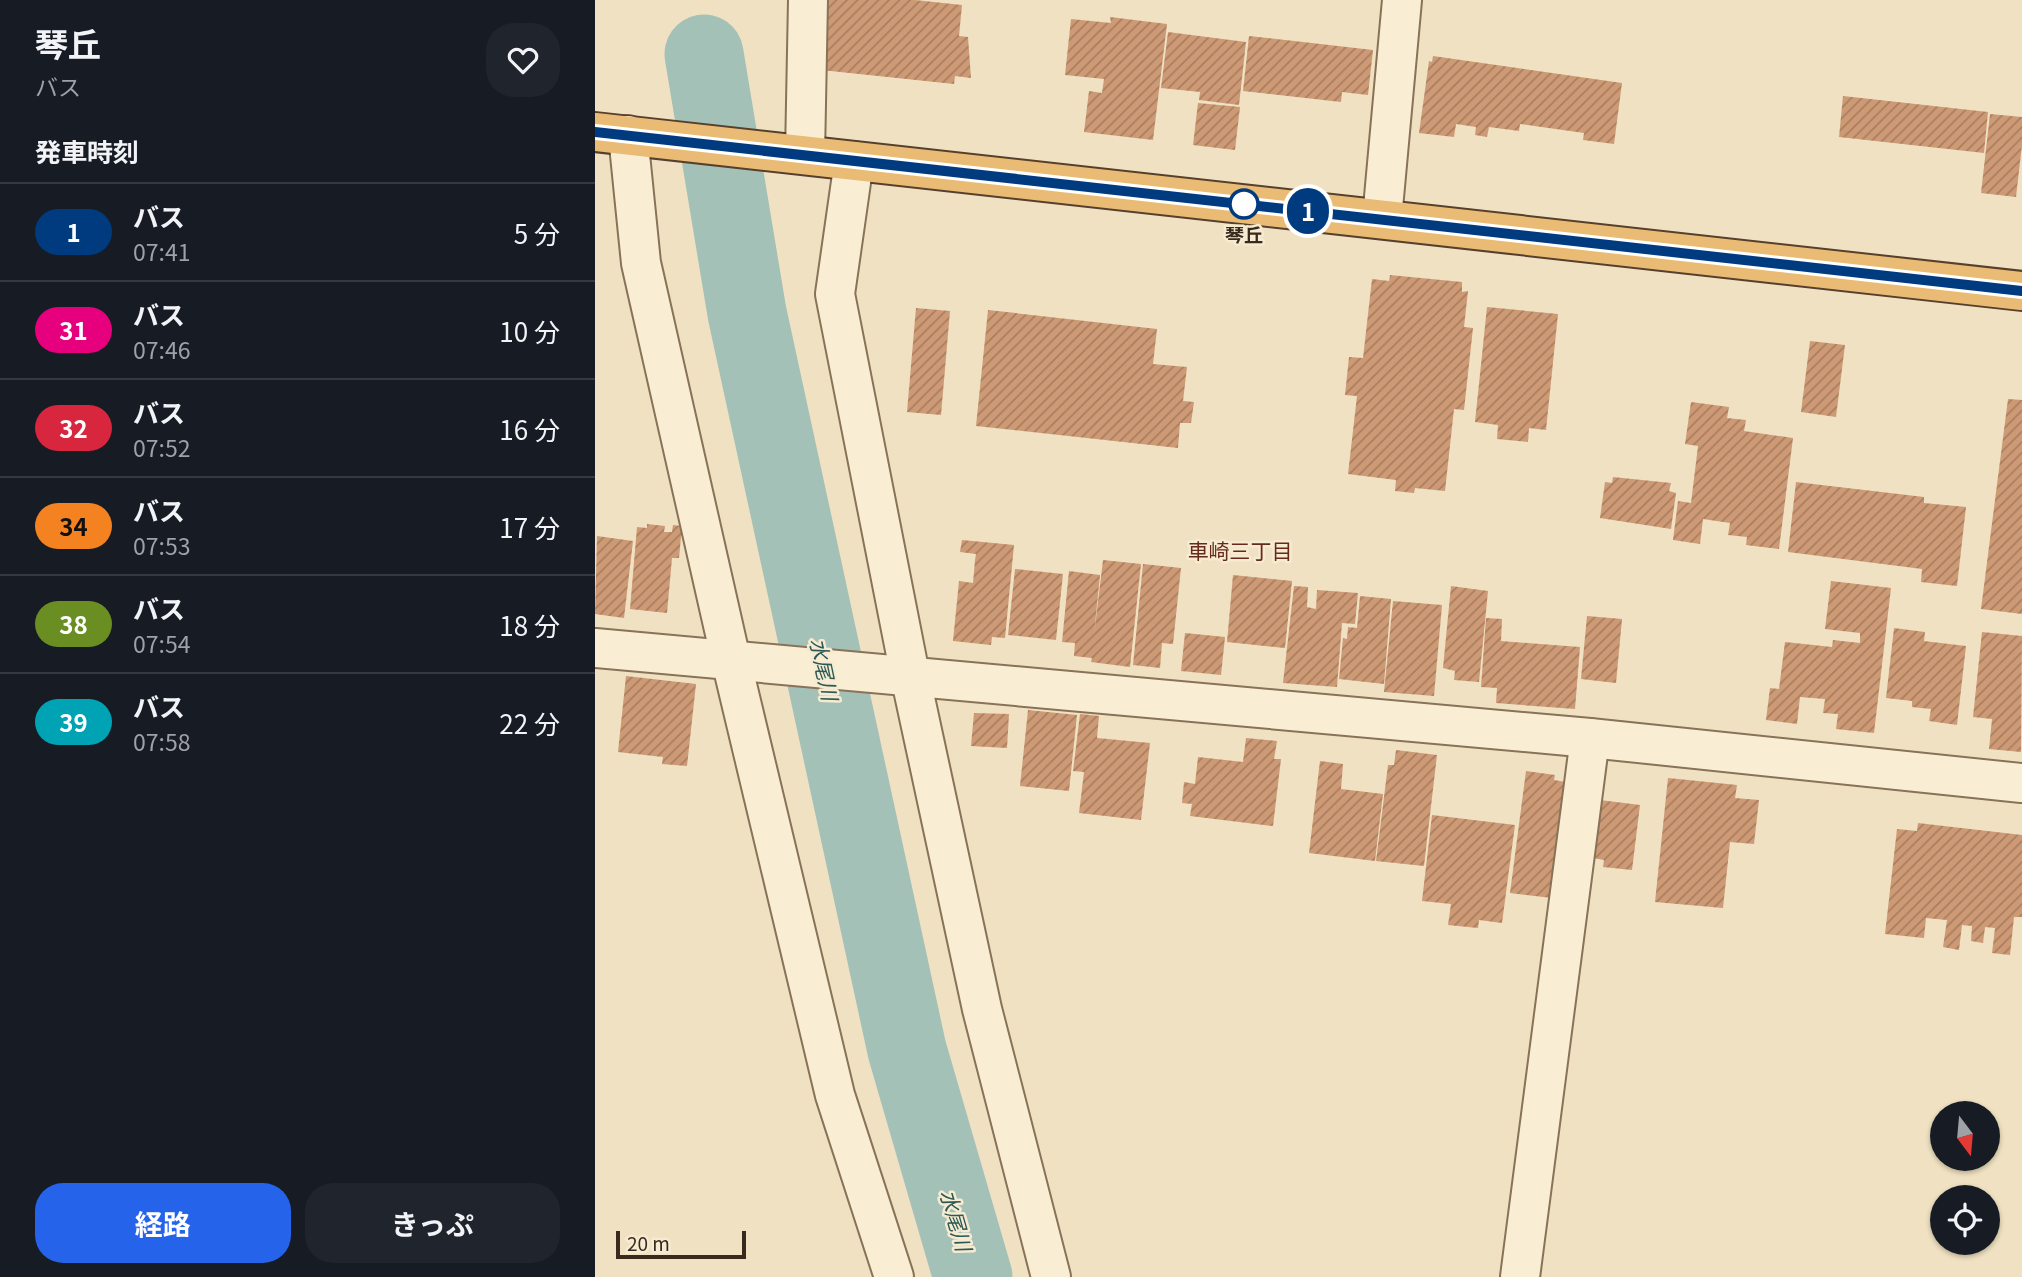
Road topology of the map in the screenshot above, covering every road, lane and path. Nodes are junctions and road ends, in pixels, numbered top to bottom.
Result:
1 (808, 0) edge
2 (1402, 0) edge
3 (611, 134) edge
4 (805, 155) junction
5 (854, 162) junction
6 (1382, 219) junction
7 (2022, 290) edge
8 (595, 648) edge
9 (731, 660) junction
10 (909, 676) junction
11 (1590, 738) junction
12 (2022, 783) edge
13 (894, 1277) edge
14 (1051, 1277) edge
15 (1520, 1277) edge

1 - 4 street
2 - 6 street
3 - 4 highway
3 - 9 street
4 - 5 highway
5 - 6 highway
5 - 10 street
6 - 7 highway
8 - 9 street
9 - 10 street
9 - 13 street
10 - 11 street
10 - 14 street
11 - 12 street
11 - 15 street

